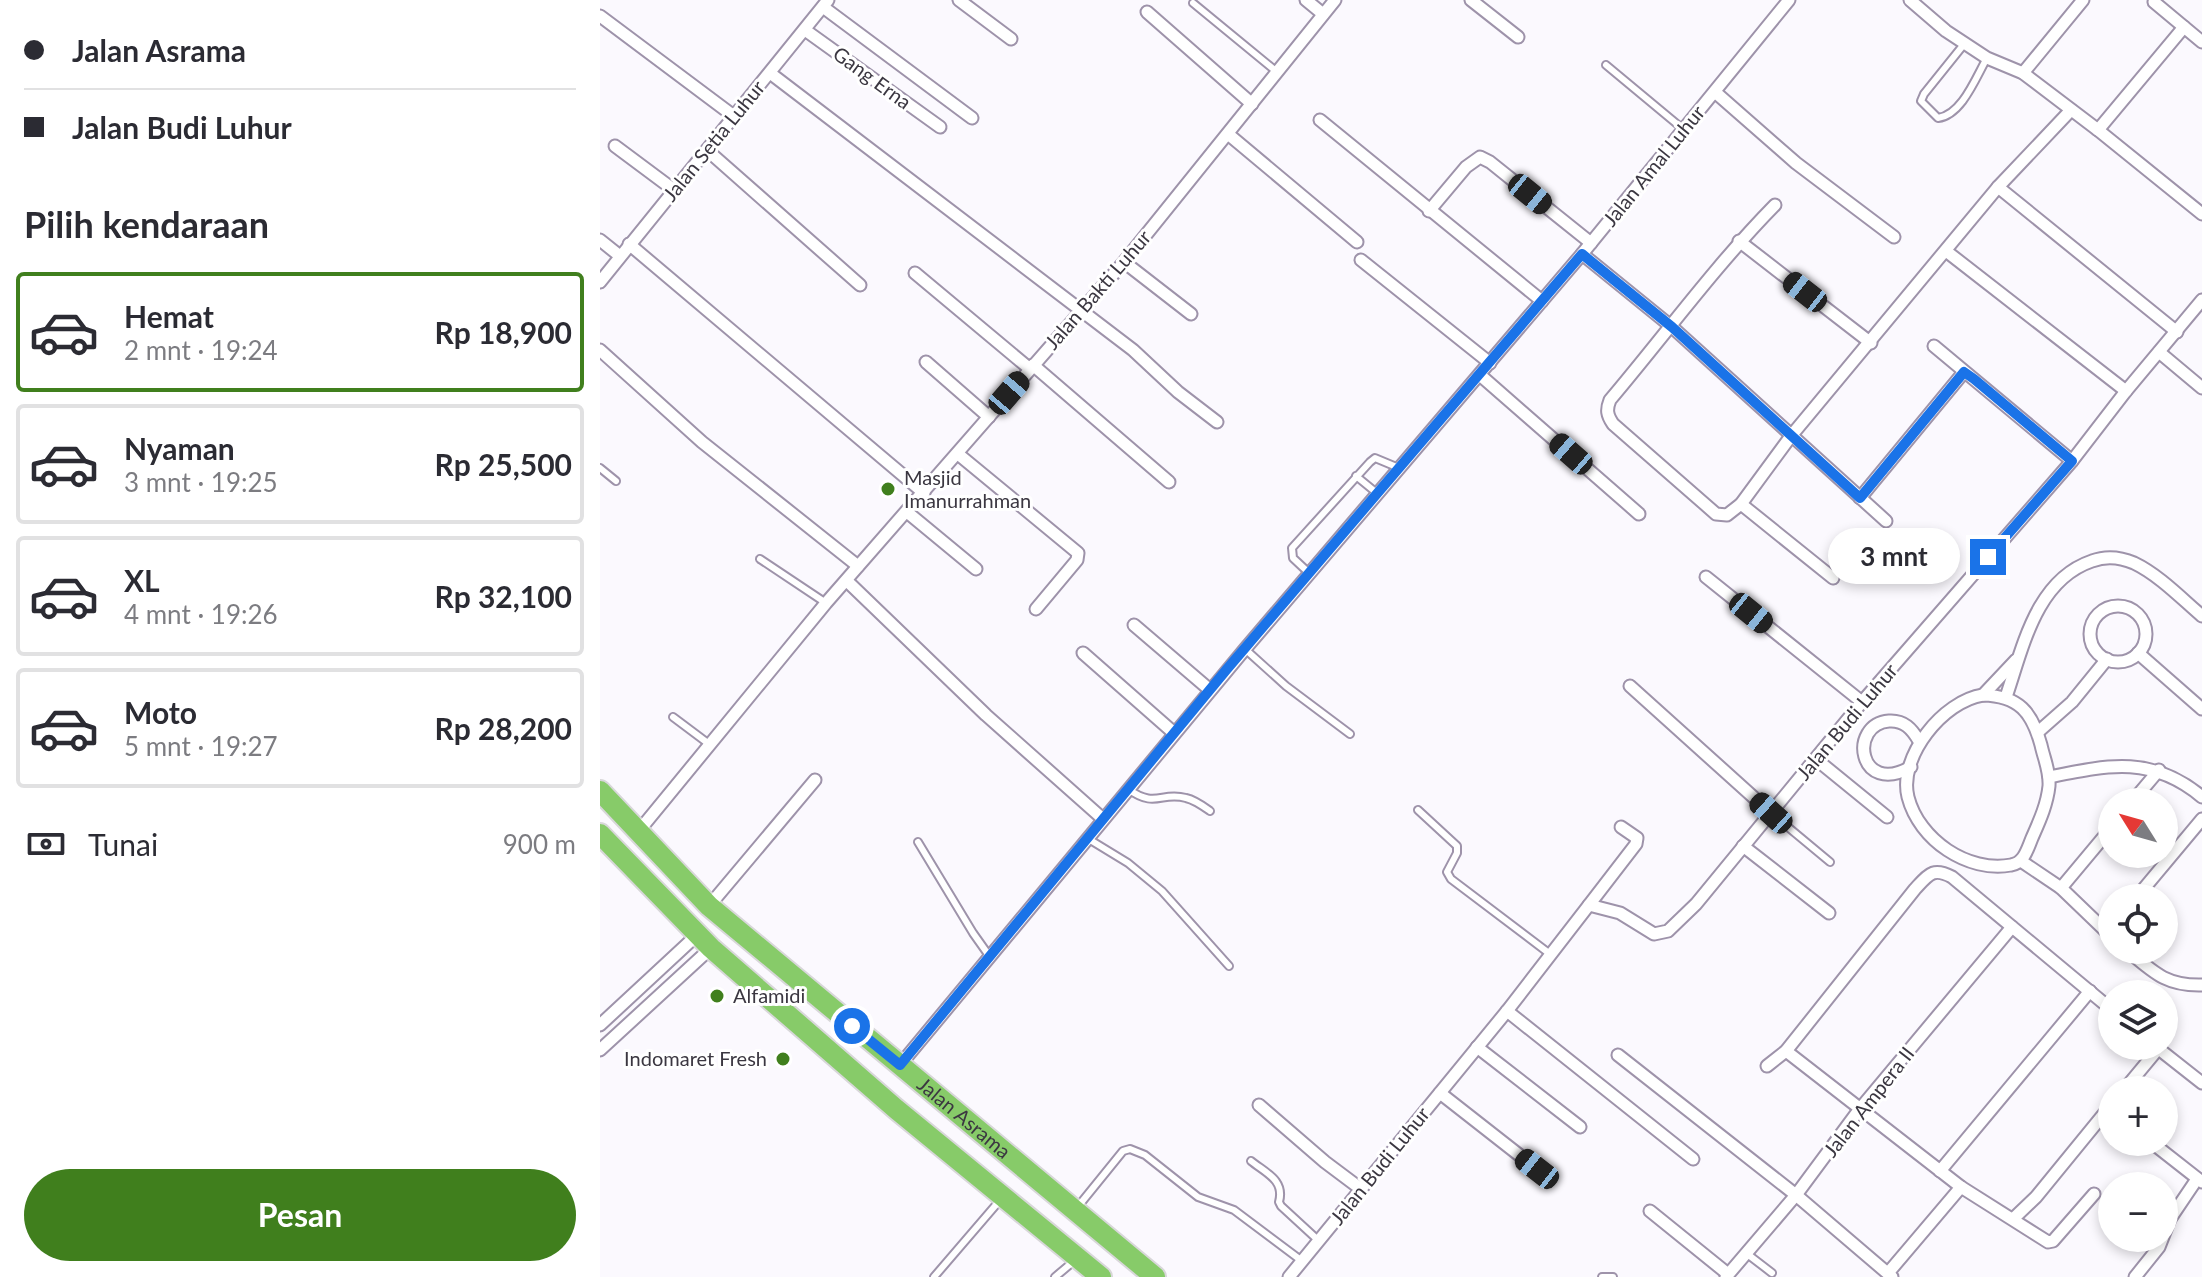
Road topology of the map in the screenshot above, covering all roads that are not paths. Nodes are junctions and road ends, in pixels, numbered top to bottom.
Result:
1 (959, 0) edge
2 (1306, 0) edge
3 (1335, 0) edge
4 (1471, 0) edge
5 (1789, 0) edge
6 (1910, 0) edge
7 (2083, 0) edge
8 (2154, 2) dead end
9 (825, 3) edge
10 (1193, 3) dead end
11 (1147, 12) dead end
12 (1323, 14) junction
13 (600, 16) edge
14 (2184, 27) junction
15 (805, 30) junction
16 (1518, 37) dead end
17 (1011, 39) dead end
18 (2202, 42) edge
19 (1965, 43) junction
20 (1987, 58) junction
21 (1606, 65) dead end
22 (1277, 72) junction
23 (770, 73) junction
24 (2023, 73) junction
25 (1715, 92) junction
26 (1252, 104) junction
27 (2071, 110) junction
28 (735, 117) junction
29 (972, 118) dead end
30 (1320, 120) dead end
31 (940, 127) dead end
32 (1683, 129) junction
33 (2098, 130) junction
34 (1228, 134) junction
35 (615, 146) dead end
36 (707, 150) junction
37 (1998, 187) junction
38 (674, 190) junction
39 (1775, 205) dead end
40 (1429, 211) junction
41 (2202, 214) edge
42 (1894, 237) dead end
43 (600, 240) edge
44 (1739, 241) junction
45 (1357, 242) dead end
46 (1591, 243) junction
47 (629, 244) junction
48 (1946, 251) junction
49 (1582, 254) junction
50 (620, 256) junction
51 (1361, 260) dead end
52 (1124, 262) junction
53 (915, 273) dead end
54 (600, 282) edge
55 (860, 285) dead end
56 (2202, 300) edge
57 (1542, 301) junction
58 (1079, 311) junction
59 (1191, 314) dead end
60 (1672, 327) junction
61 (2177, 332) junction
62 (1871, 343) junction
63 (1934, 346) dead end
64 (600, 350) edge
65 (2159, 352) junction
66 (926, 362) dead end
67 (1490, 363) junction
68 (1032, 367) junction
69 (1964, 372) junction
70 (1480, 375) junction
71 (2202, 388) edge
72 (2126, 391) junction
73 (989, 417) junction
74 (1217, 422) dead end
75 (1791, 436) junction
76 (958, 454) junction
77 (2072, 461) junction
78 (600, 468) edge
79 (1400, 468) junction
80 (1356, 476) junction
81 (616, 481) dead end
82 (1169, 482) dead end
83 (924, 493) junction
84 (1378, 494) junction
85 (1860, 498) junction
86 (1741, 504) junction
87 (907, 512) junction
88 (1639, 514) dead end
89 (1886, 521) dead end
90 (760, 559) dead end
91 (858, 566) junction
92 (976, 569) dead end
93 (1309, 573) junction
94 (1706, 577) dead end
95 (1833, 578) dead end
96 (847, 581) junction
97 (826, 603) junction
98 (1036, 609) dead end
99 (2202, 616) edge
100 (1134, 625) dead end
101 (1245, 649) junction
102 (1083, 653) dead end
103 (2138, 653) junction
104 (2020, 657) junction
105 (2107, 659) junction
106 (1630, 686) dead end
107 (1210, 690) junction
108 (1983, 695) junction
109 (2006, 697) junction
110 (1862, 702) junction
111 (2202, 709) edge
112 (673, 717) dead end
113 (2038, 732) junction
114 (1174, 733) junction
115 (1350, 734) dead end
116 (1919, 741) junction
117 (709, 744) junction
118 (1817, 760) junction
119 (1911, 767) junction
120 (2159, 770) junction
121 (2049, 777) junction
122 (815, 780) dead end
123 (2144, 788) edge
124 (1128, 789) junction
125 (600, 791) edge
126 (2202, 797) edge
127 (1418, 810) dead end
128 (1210, 811) dead end
129 (1771, 813) junction
130 (1887, 817) dead end
131 (1103, 819) junction
132 (2202, 819) edge
133 (1621, 827) dead end
134 (638, 832) junction
135 (600, 834) edge
136 (1087, 838) junction
137 (918, 842) dead end
138 (2098, 844) edge
139 (1743, 846) junction
140 (2021, 861) junction
141 (1830, 862) dead end
142 (2148, 884) edge
143 (2061, 888) junction
144 (1589, 905) junction
145 (709, 906) junction
146 (1829, 913) dead end
147 (2098, 921) edge
148 (2012, 927) junction
149 (704, 941) junction
150 (1550, 954) junction
151 (990, 957) junction
152 (2143, 964) edge
153 (1229, 966) dead end
154 (2202, 985) edge
155 (2090, 991) junction
156 (2098, 998) edge
157 (1507, 1011) junction
158 (604, 1022) edge
159 (1477, 1047) junction
160 (600, 1050) edge
161 (1786, 1051) junction
162 (1618, 1055) dead end
163 (2173, 1060) edge
164 (900, 1065) junction
165 (1767, 1066) dead end
166 (2202, 1083) edge
167 (1440, 1093) junction
168 (1259, 1105) dead end
169 (1859, 1110) junction
170 (2098, 1123) edge
171 (1580, 1127) dead end
172 (2169, 1156) edge
173 (1693, 1159) dead end
174 (1251, 1161) dead end
175 (1537, 1169) dead end
176 (1940, 1171) junction
177 (2200, 1180) edge
178 (1961, 1187) junction
179 (1361, 1189) junction
180 (2094, 1194) dead end
181 (1796, 1195) junction
182 (1004, 1197) junction
183 (1075, 1210) junction
184 (1650, 1211) dead end
185 (2013, 1219) junction
186 (1319, 1241) junction
187 (1746, 1253) junction
188 (1077, 1258) junction
189 (1302, 1261) junction
190 (1772, 1273) dead end
191 (1890, 1275) edge
192 (1727, 1276) edge
193 (934, 1277) edge
194 (1055, 1277) edge
195 (1101, 1277) edge
196 (1155, 1277) edge
197 (1289, 1277) edge
198 (1602, 1277) edge
199 (1613, 1277) edge
200 (2135, 1277) edge

1 - 17 street
2 - 12 street
3 - 12 street, Jalan Bakti Luhur
4 - 16 street
5 - 25 street, Jalan Amal Luhur
6 - 19 street
7 - 24 street
8 - 14 street
9 - 15 street, Jalan Setia Luhur
9 - 29 street
10 - 22 lane
11 - 26 street
12 - 22 street, Jalan Bakti Luhur
13 - 28 street
14 - 18 street
14 - 33 street
15 - 23 street, Jalan Setia Luhur
15 - 31 street, Gang Erna
19 - 20 street
19 - 20 lane
20 - 24 street
21 - 32 lane
22 - 26 street, Jalan Bakti Luhur
23 - 28 street, Jalan Setia Luhur
23 - 58 street
24 - 27 street
25 - 32 street, Jalan Amal Luhur
25 - 42 street
26 - 34 street, Jalan Bakti Luhur
27 - 33 street
27 - 37 street
28 - 36 street, Jalan Setia Luhur
30 - 40 street
32 - 46 street, Jalan Amal Luhur
33 - 41 street
34 - 45 street
34 - 52 street, Jalan Bakti Luhur
35 - 38 street
36 - 38 street, Jalan Setia Luhur
36 - 55 street
37 - 48 street
37 - 61 street
38 - 47 street, Jalan Setia Luhur
39 - 44 street
40 - 46 street
40 - 57 street
43 - 50 street
44 - 60 street
44 - 62 street
46 - 49 street, Jalan Amal Luhur
47 - 50 street, Jalan Setia Luhur
47 - 83 street
48 - 62 street
48 - 72 street
49 - 57 street, Jalan Amal Luhur
49 - 60 street
50 - 54 street, Jalan Setia Luhur
51 - 67 street
52 - 58 street, Jalan Bakti Luhur
52 - 59 street
53 - 68 street
56 - 61 street, Jalan Budi Luhur
57 - 67 street, Jalan Amal Luhur
58 - 68 street, Jalan Bakti Luhur
58 - 74 street
60 - 75 street
60 - 86 street
61 - 65 street, Jalan Budi Luhur
62 - 75 street
63 - 69 street
64 - 91 street
65 - 71 street
65 - 72 street, Jalan Budi Luhur
66 - 73 street
67 - 70 street, Jalan Amal Luhur
68 - 73 street, Jalan Bakti Luhur
68 - 82 street
69 - 77 street
69 - 85 street
70 - 79 street, Jalan Amal Luhur
70 - 88 street
72 - 77 street, Jalan Budi Luhur
73 - 76 street, Jalan Bakti Luhur
75 - 85 street
75 - 86 street
76 - 83 street, Jalan Bakti Luhur
76 - 98 street
77 - 110 street, Jalan Budi Luhur
78 - 81 lane
79 - 80 lane
79 - 84 street, Jalan Amal Luhur
80 - 84 lane
80 - 93 lane
83 - 87 street, Jalan Bakti Luhur
84 - 93 street, Jalan Amal Luhur
85 - 89 street
86 - 95 street
87 - 91 street, Jalan Bakti Luhur
87 - 92 street
90 - 97 lane
91 - 96 street, Jalan Bakti Luhur
93 - 101 street, Jalan Amal Luhur
94 - 110 street
96 - 97 street, Jalan Bakti Luhur
96 - 131 street
97 - 117 street, Jalan Bakti Luhur
99 - 104 street
100 - 107 street
101 - 107 street, Jalan Amal Luhur
101 - 115 lane
102 - 114 street
103 - 105 street
103 - 105 street
103 - 111 street
104 - 108 street
104 - 109 street
105 - 113 street
106 - 129 street
107 - 114 street, Jalan Amal Luhur
108 - 109 street
108 - 116 street
109 - 113 street
110 - 118 street, Jalan Budi Luhur
112 - 117 lane
113 - 121 street
114 - 124 street, Jalan Amal Luhur
116 - 119 street
116 - 119 street
117 - 134 street, Jalan Bakti Luhur
118 - 129 street, Jalan Budi Luhur
118 - 130 street
119 - 140 street
120 - 121 street
120 - 123 street
120 - 126 street
121 - 140 street
122 - 145 street
124 - 128 lane
124 - 131 street, Jalan Amal Luhur
125 - 134 highway, Jalan Asrama
127 - 150 lane
129 - 139 street, Jalan Budi Luhur
129 - 141 lane
131 - 136 street, Jalan Amal Luhur
132 - 142 street
133 - 144 street
134 - 145 highway, Jalan Asrama
135 - 149 highway, Jalan Asrama
136 - 151 street, Jalan Amal Luhur
136 - 153 lane
137 - 151 lane
138 - 143 street
139 - 144 street, Jalan Budi Luhur
139 - 146 street
140 - 143 street
143 - 147 street
144 - 150 street, Jalan Budi Luhur
145 - 164 highway, Jalan Asrama
148 - 155 street
148 - 161 street
148 - 169 street, Jalan Ampera II
149 - 158 street
149 - 160 street
149 - 182 highway, Jalan Asrama
150 - 157 street, Jalan Budi Luhur
151 - 164 street, Jalan Amal Luhur
152 - 154 street
155 - 156 street
155 - 176 street
157 - 159 street, Jalan Budi Luhur
157 - 173 street
159 - 167 street, Jalan Budi Luhur
159 - 171 street
161 - 165 street
161 - 169 street
162 - 181 street
163 - 166 street
164 - 183 highway, Jalan Asrama
167 - 175 street
167 - 179 street, Jalan Budi Luhur
168 - 179 street
169 - 176 street
169 - 181 street, Jalan Ampera II
170 - 185 street
172 - 177 street
174 - 186 lane
176 - 178 street
177 - 200 street
178 - 185 street
178 - 191 street
179 - 186 street, Jalan Budi Luhur
180 - 185 street
181 - 187 street, Jalan Ampera II
181 - 191 street
182 - 188 highway, Jalan Asrama
182 - 193 lane
183 - 189 lane
183 - 196 highway, Jalan Asrama
184 - 192 street
186 - 189 street, Jalan Budi Luhur
187 - 190 lane
187 - 192 street, Jalan Ampera II
188 - 194 lane
188 - 195 highway, Jalan Asrama
189 - 197 street, Jalan Budi Luhur
198 - 199 lane

